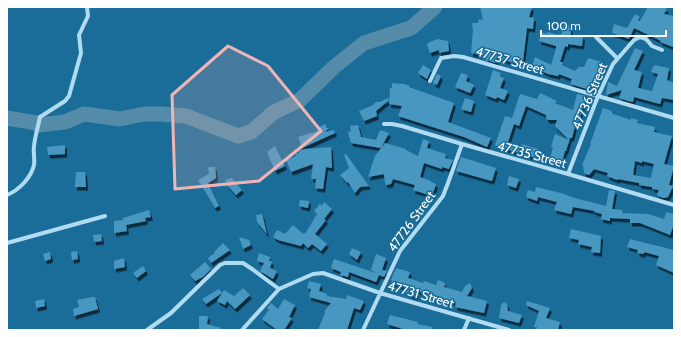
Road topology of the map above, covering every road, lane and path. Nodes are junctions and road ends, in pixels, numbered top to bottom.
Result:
1 (87, 7) edge
2 (596, 37) dead end
3 (662, 50) dead end
4 (617, 58) junction
5 (430, 81) dead end
6 (598, 96) junction
7 (674, 118) edge
8 (384, 124) dead end
9 (462, 144) junction
10 (568, 174) junction
11 (7, 195) edge
12 (674, 205) edge
13 (105, 216) dead end
14 (7, 243) edge
15 (279, 289) junction
16 (380, 293) junction
17 (469, 318) junction
18 (146, 330) edge
19 (242, 330) edge
20 (363, 330) edge
21 (464, 330) edge
22 (509, 330) edge

1 - 11 street
2 - 4 street
3 - 4 street, 47736 Street
4 - 6 street, 47736 Street
5 - 6 street, 47737 Street
6 - 7 street
6 - 10 street, 47736 Street
8 - 9 street, 47735 Street
9 - 10 street, 47735 Street
9 - 16 street, 47726 Street
10 - 12 street, 47735 Street
13 - 14 street
15 - 16 street, 47731 Street
15 - 18 street
15 - 19 street
16 - 17 street, 47731 Street
16 - 20 street, 47726 Street
17 - 21 street
17 - 22 street, 47731 Street

